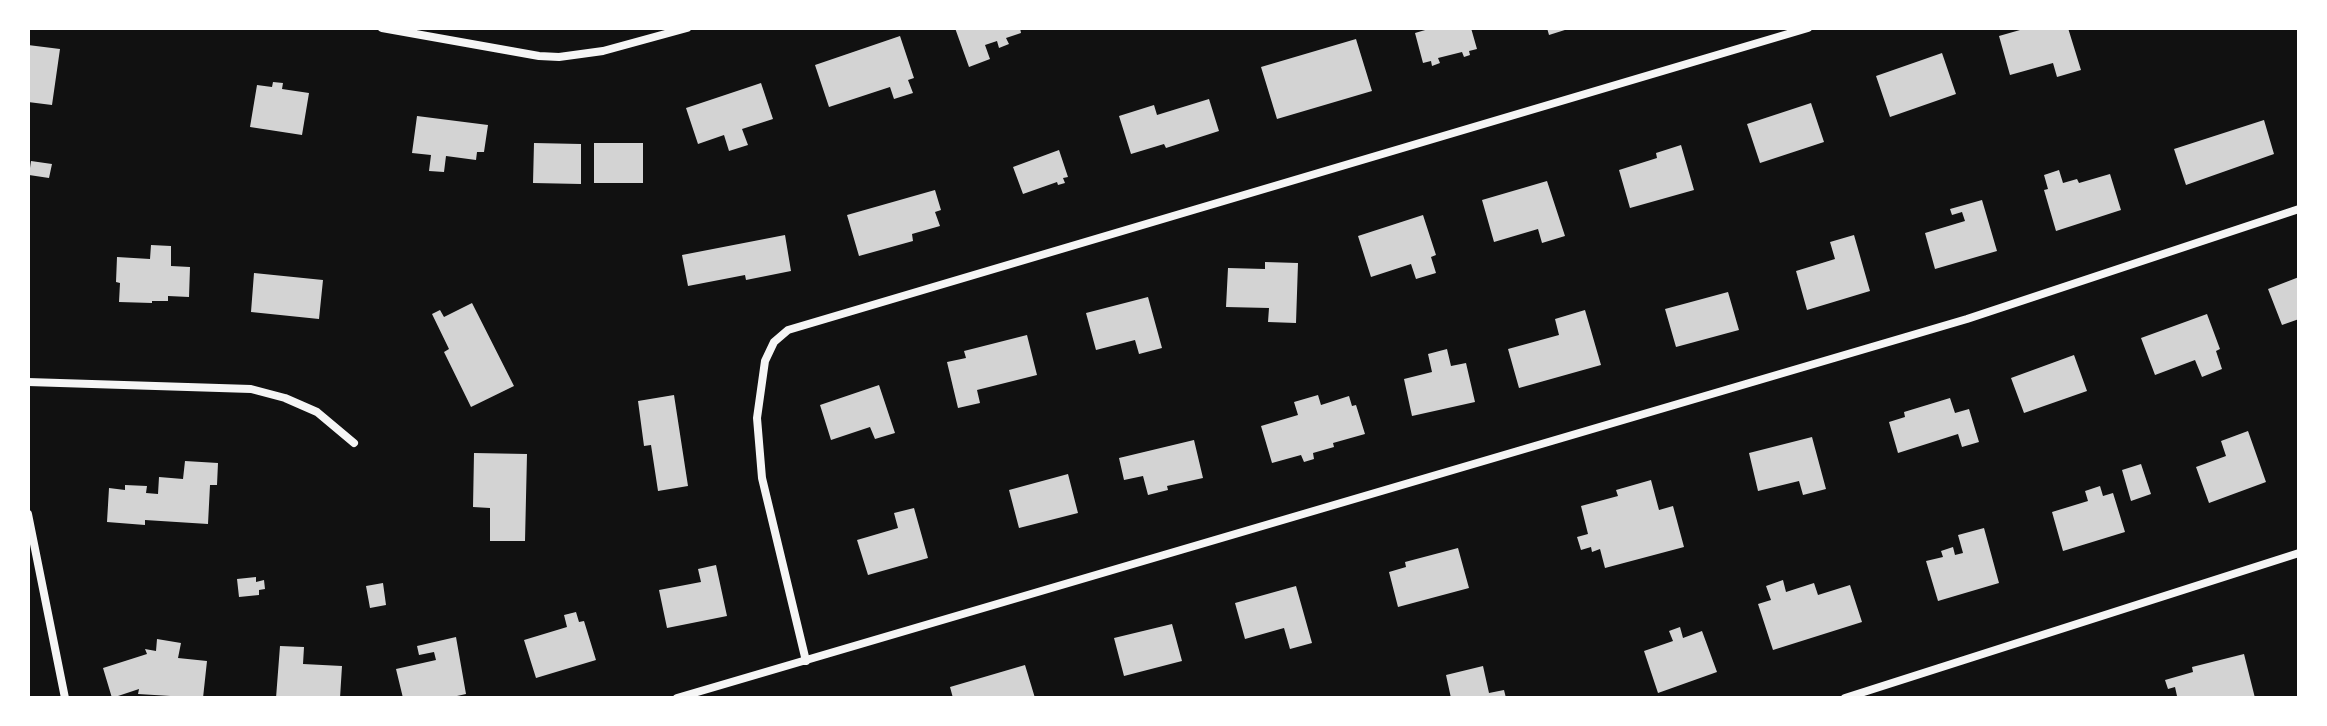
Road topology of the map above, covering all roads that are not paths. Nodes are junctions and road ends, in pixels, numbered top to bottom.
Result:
1 (382, 28) edge
2 (687, 28) edge
3 (1808, 28) edge
4 (2299, 209) edge
5 (28, 382) edge
6 (354, 443) dead end
7 (28, 514) edge
8 (2299, 553) edge
9 (806, 661) junction
10 (65, 698) edge
11 (677, 698) edge
12 (1845, 698) edge

1 - 2 street
3 - 9 street
4 - 9 street
5 - 6 street
7 - 10 street
8 - 12 street
9 - 11 street

